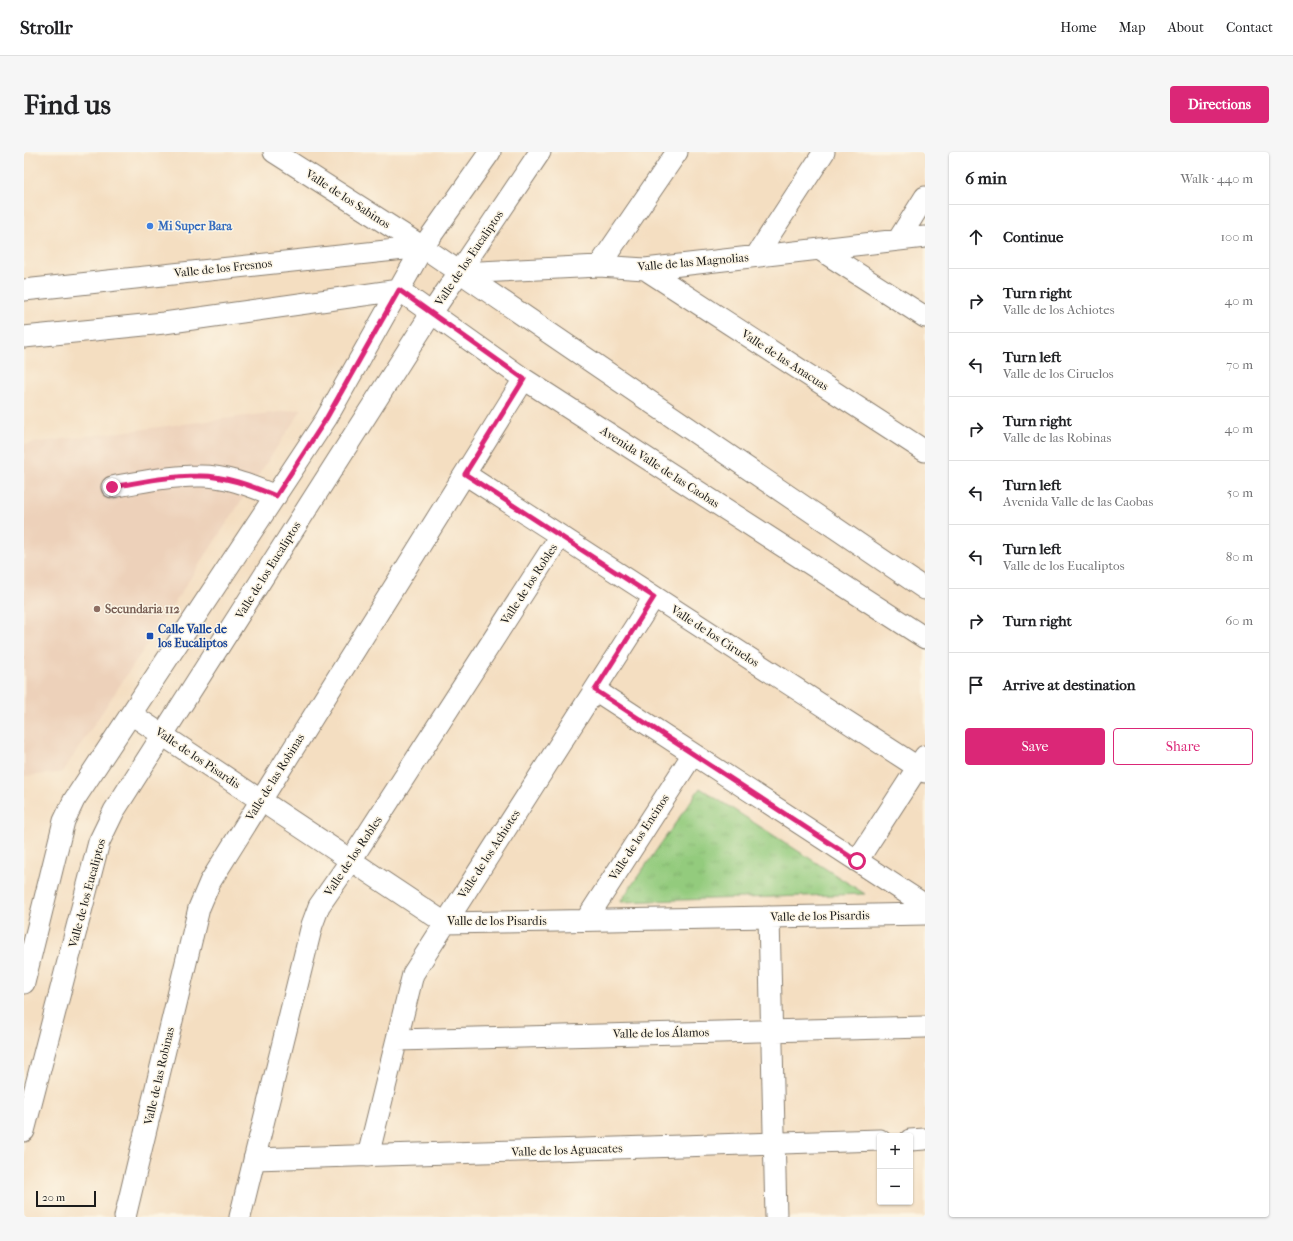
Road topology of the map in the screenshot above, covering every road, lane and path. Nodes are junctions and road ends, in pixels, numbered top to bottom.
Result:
1 (274, 152) edge
2 (540, 152) edge
3 (676, 152) edge
4 (824, 152) edge
5 (482, 155) edge
6 (925, 197) edge
7 (925, 238) edge
8 (898, 240) junction
9 (423, 247) junction
10 (820, 249) junction
11 (756, 256) junction
12 (599, 266) junction
13 (645, 269) junction
14 (460, 273) junction
15 (24, 290) edge
16 (399, 290) junction
17 (431, 314) junction
18 (925, 317) edge
19 (24, 337) edge
20 (524, 379) junction
21 (925, 451) edge
22 (465, 474) junction
23 (112, 487) dead end
24 (276, 496) junction
25 (560, 536) junction
26 (925, 589) edge
27 (654, 597) junction
28 (925, 638) edge
29 (595, 690) junction
30 (131, 714) junction
31 (163, 735) junction
32 (693, 754) junction
33 (922, 765) edge
34 (260, 800) junction
35 (351, 860) junction
36 (857, 861) junction
37 (925, 906) edge
38 (925, 914) edge
39 (769, 917) junction
40 (586, 920) junction
41 (445, 923) junction
42 (24, 983) edge
43 (925, 1027) edge
44 (772, 1031) junction
45 (397, 1040) junction
46 (24, 1131) edge
47 (925, 1139) edge
48 (877, 1140) edge
49 (913, 1140) edge
50 (775, 1144) junction
51 (368, 1156) junction
52 (254, 1159) junction
53 (125, 1217) edge
54 (240, 1217) edge
55 (776, 1217) edge

1 - 9 street, Valle de los Sabinos
2 - 14 street, Valle de los Eucaliptos
3 - 12 street
4 - 11 street
5 - 9 street
6 - 8 street
7 - 8 street, Valle de las Magnolias
8 - 10 street, Valle de las Magnolias
9 - 14 street
9 - 15 street, Valle de los Fresnos
9 - 16 street
10 - 11 street, Valle de las Magnolias
10 - 18 street
11 - 13 street, Valle de las Magnolias
12 - 13 street, Valle de las Magnolias
12 - 14 street, Valle de las Magnolias
13 - 21 street, Valle de las Anacuas
14 - 17 street, Valle de los Eucaliptos
14 - 26 street
16 - 17 street, Avenida Valle de las Caobas
16 - 19 street
16 - 24 street
17 - 20 street, Avenida Valle de las Caobas
17 - 31 street, Valle de los Eucaliptos
20 - 22 street, Valle de las Robinas
20 - 28 street, Avenida Valle de las Caobas
22 - 25 street, Valle de los Ciruelos
22 - 34 street, Valle de las Robinas
23 - 24 street
24 - 30 street
25 - 27 street, Valle de los Ciruelos
25 - 35 street, Valle de los Robles
27 - 29 street, Valle de los Achiotes
27 - 33 street, Valle de los Ciruelos
29 - 32 street
29 - 41 street, Valle de los Achiotes
30 - 31 street, Valle de los Pisardis
30 - 42 street
31 - 34 street, Valle de los Pisardis
31 - 46 street, Valle de los Eucaliptos
32 - 36 street
32 - 40 street, Valle de los Encinos
33 - 36 street
34 - 35 street, Valle de los Pisardis
34 - 53 street, Valle de las Robinas
35 - 41 street, Valle de los Pisardis
35 - 52 street, Valle de los Robles
36 - 37 street
38 - 39 street, Valle de los Pisardis
39 - 40 street, Valle de los Pisardis
39 - 44 street
40 - 41 street, Valle de los Pisardis
41 - 45 street, Valle de los Achiotes
43 - 44 street, Valle de los Álamos
44 - 45 street, Valle de los Álamos
44 - 50 street
45 - 51 street, Valle de los Achiotes
47 - 49 street
48 - 50 street, Valle de los Aguacates
50 - 51 street, Valle de los Aguacates
50 - 55 street
51 - 52 street, Valle de los Aguacates
52 - 54 street, Valle de los Robles

